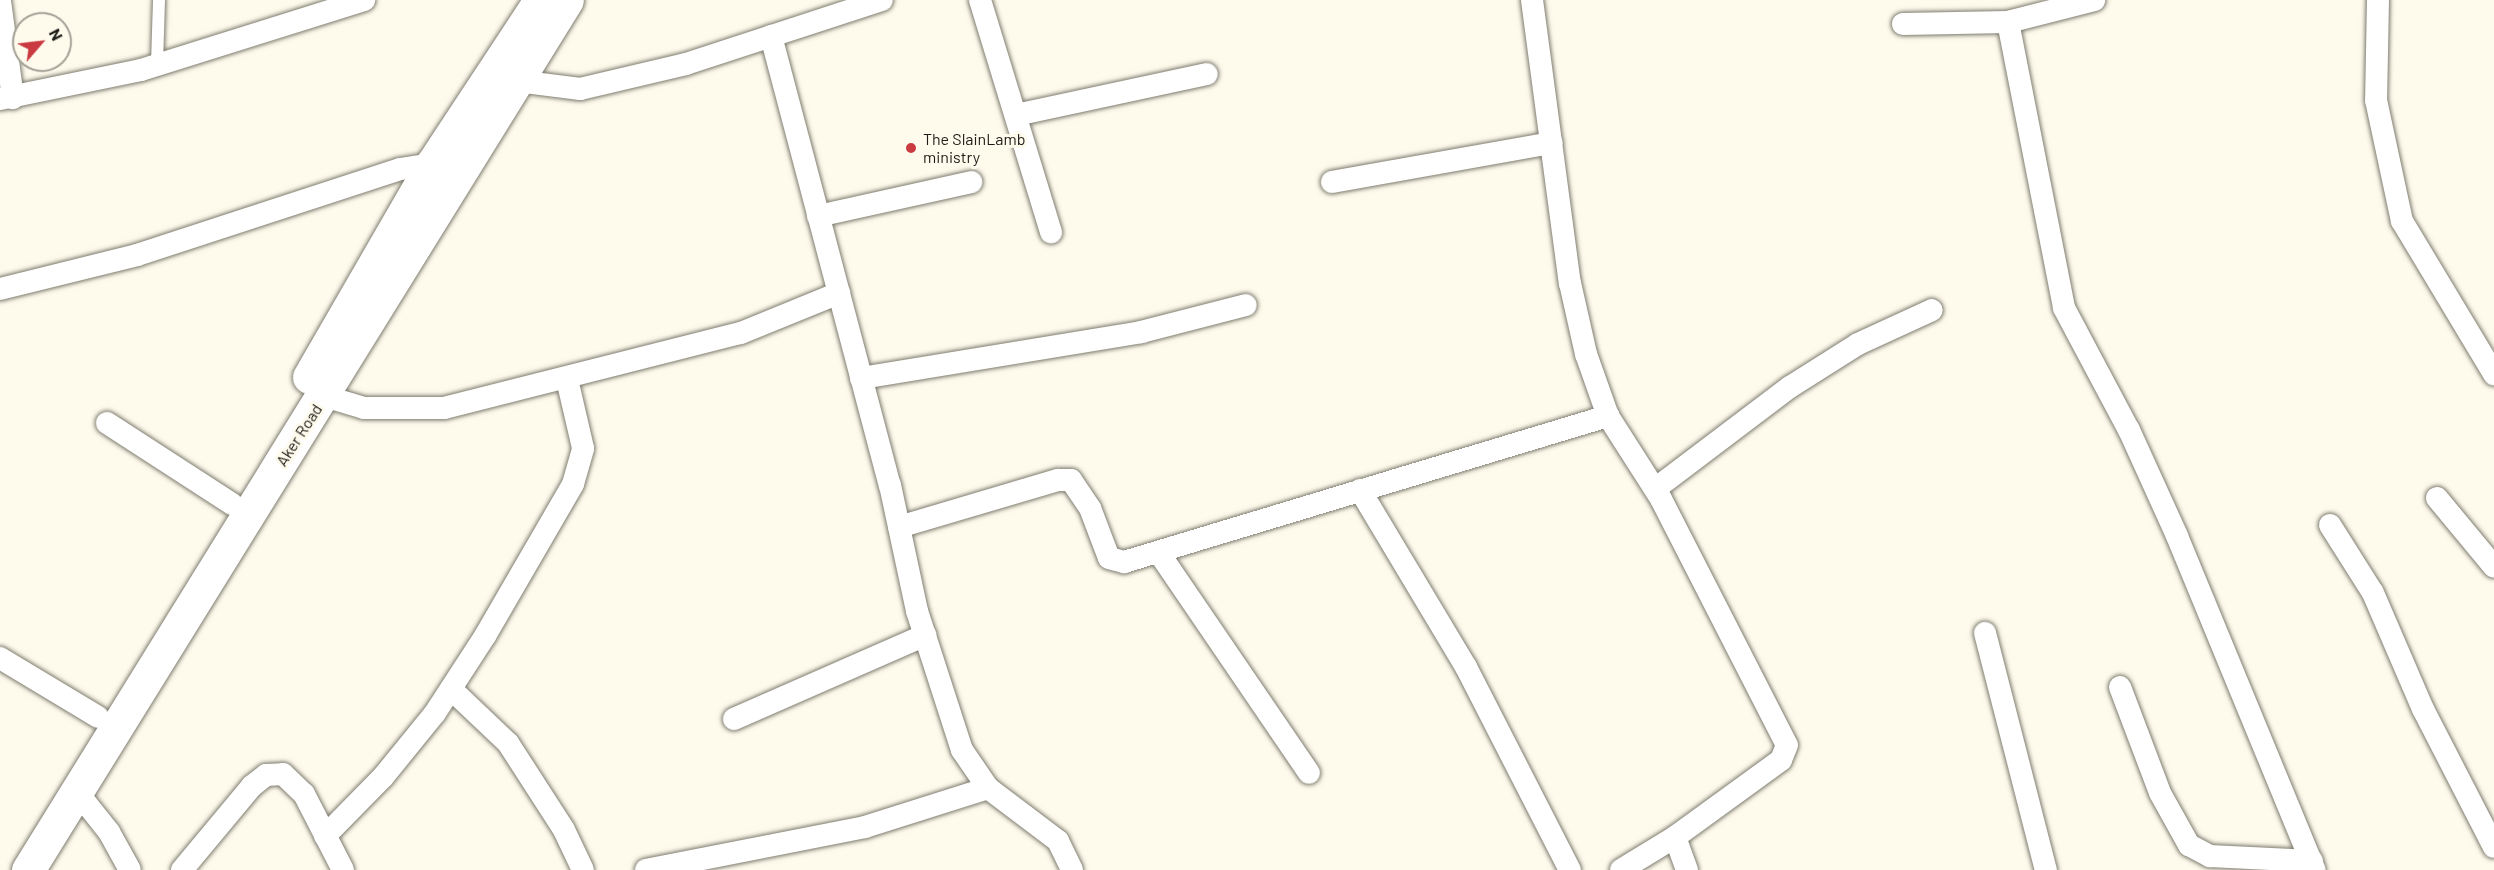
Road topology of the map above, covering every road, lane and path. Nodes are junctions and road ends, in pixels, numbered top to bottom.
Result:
1 (159, 0) edge
2 (364, 0) edge
3 (540, 0) edge
4 (567, 0) edge
5 (882, 0) edge
6 (980, 0) edge
7 (1532, 0) edge
8 (2094, 0) edge
9 (2378, 0) edge
10 (0, 1) edge
11 (2008, 22) junction
12 (1903, 24) dead end
13 (771, 36) junction
14 (157, 64) junction
15 (1208, 74) dead end
16 (517, 81) junction
17 (7, 98) edge
18 (1016, 115) junction
19 (1552, 143) junction
20 (432, 164) junction
21 (970, 182) dead end
22 (1332, 182) dead end
23 (818, 216) junction
24 (1051, 232) dead end
25 (0, 289) edge
26 (839, 293) junction
27 (1246, 305) dead end
28 (1932, 310) dead end
29 (2494, 374) edge
30 (861, 378) junction
31 (567, 379) junction
32 (324, 396) junction
33 (1608, 416) junction
34 (107, 423) dead end
35 (1655, 489) junction
36 (1360, 490) junction
37 (2437, 498) dead end
38 (232, 504) junction
39 (2330, 525) dead end
40 (899, 527) junction
41 (1159, 553) junction
42 (2494, 567) edge
43 (1985, 633) dead end
44 (925, 635) junction
45 (0, 658) edge
46 (2120, 687) dead end
47 (451, 689) junction
48 (98, 717) junction
49 (734, 719) dead end
50 (1309, 773) dead end
51 (988, 788) junction
52 (78, 793) junction
53 (325, 836) junction
54 (1674, 837) junction
55 (2494, 847) edge
56 (2313, 866) edge
57 (5, 870) edge
58 (28, 870) edge
59 (130, 870) edge
60 (182, 870) edge
61 (343, 870) edge
62 (583, 870) edge
63 (645, 870) edge
64 (1072, 870) edge
65 (1570, 870) edge
66 (1621, 870) edge
67 (1687, 870) edge
68 (2046, 870) edge

1 - 14 lane
2 - 14 street
3 - 20 street, Aker Road
4 - 16 street, Aker Road
5 - 13 street
6 - 18 street
7 - 19 street
8 - 11 street
9 - 29 street
10 - 17 street
11 - 12 street
11 - 56 street
13 - 16 street
13 - 23 street
14 - 17 street
15 - 18 street
16 - 32 street, Aker Road
18 - 24 street
19 - 22 street
19 - 33 street
20 - 25 street
20 - 38 street, Aker Road
21 - 23 street
23 - 26 street
26 - 30 street
26 - 31 street
27 - 30 street
28 - 35 street
30 - 40 street
31 - 32 street
31 - 47 street
32 - 52 street, Aker Road
33 - 35 street
33 - 36 street
34 - 38 street
35 - 54 street
36 - 41 street
36 - 65 street
37 - 42 street
38 - 48 street, Aker Road
39 - 55 street
40 - 41 street
40 - 44 street
41 - 50 street
43 - 68 street
44 - 49 street
44 - 51 street
45 - 48 street
46 - 56 street
47 - 53 street
47 - 62 street
48 - 57 street, Aker Road
51 - 63 street
51 - 64 street
52 - 58 street, Aker Road
52 - 59 street
53 - 60 street
53 - 61 street
54 - 66 street
54 - 67 street

